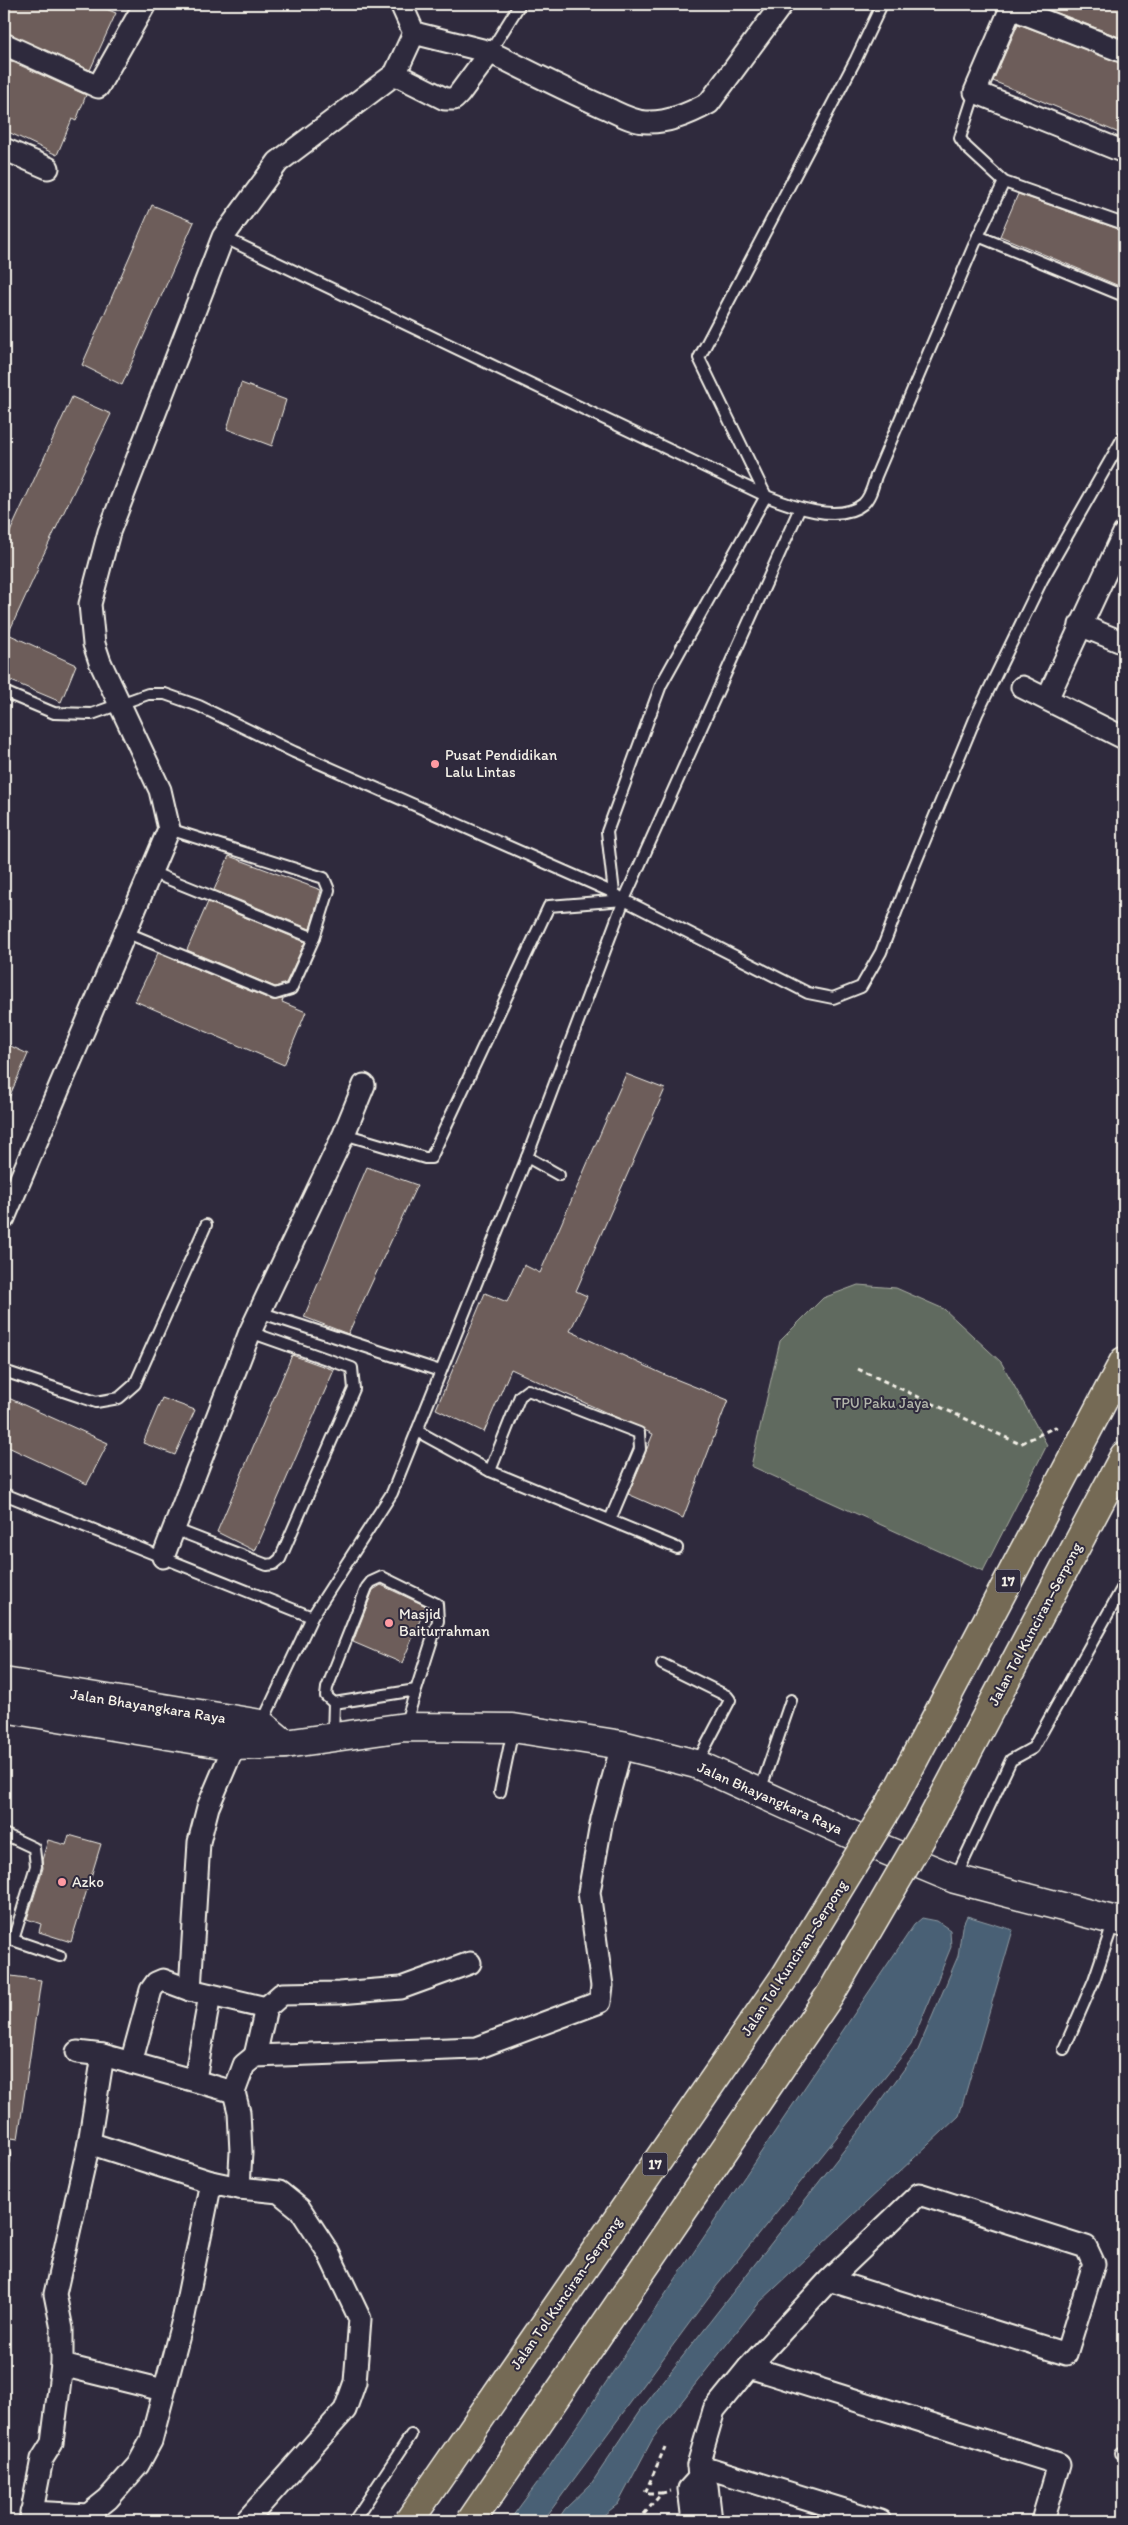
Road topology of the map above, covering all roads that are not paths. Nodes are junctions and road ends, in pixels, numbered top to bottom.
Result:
1 (400, 4) edge
2 (520, 4) edge
3 (782, 4) edge
4 (882, 4) edge
5 (139, 5) edge
6 (1009, 5) edge
7 (414, 33) junction
8 (4, 44) edge
9 (490, 52) junction
10 (1124, 52) edge
11 (395, 74) junction
12 (975, 92) junction
13 (4, 149) edge
14 (1124, 152) edge
15 (48, 168) dead end
16 (1004, 182) junction
17 (1124, 224) edge
18 (978, 236) junction
19 (223, 237) junction
20 (1124, 296) edge
21 (1124, 436) edge
22 (766, 496) junction
23 (799, 510) junction
24 (1124, 533) edge
25 (1080, 625) junction
26 (1124, 643) edge
27 (1022, 687) dead end
28 (4, 692) edge
29 (1047, 699) junction
30 (120, 705) junction
31 (1124, 738) edge
32 (169, 829) junction
33 (151, 872) junction
34 (614, 893) junction
35 (624, 900) junction
36 (125, 932) junction
37 (314, 938) junction
38 (364, 1085) dead end
39 (344, 1134) junction
40 (527, 1157) junction
41 (559, 1175) dead end
42 (4, 1218) edge
43 (206, 1225) dead end
44 (260, 1312) junction
45 (250, 1332) junction
46 (1124, 1361) edge
47 (4, 1371) edge
48 (440, 1371) junction
49 (417, 1431) junction
50 (1124, 1456) edge
51 (490, 1471) junction
52 (4, 1494) edge
53 (610, 1520) junction
54 (174, 1529) junction
55 (677, 1548) dead end
56 (163, 1557) junction
57 (1124, 1585) edge
58 (312, 1616) junction
59 (662, 1664) dead end
60 (4, 1682) edge
61 (416, 1690) junction
62 (791, 1700) dead end
63 (334, 1703) junction
64 (4, 1708) edge
65 (261, 1724) junction
66 (405, 1727) junction
67 (513, 1728) junction
68 (333, 1738) junction
69 (285, 1744) junction
70 (622, 1745) junction
71 (234, 1746) junction
72 (696, 1764) junction
73 (500, 1792) dead end
74 (760, 1792) junction
75 (4, 1834) edge
76 (955, 1879) junction
77 (1119, 1921) edge
78 (8, 1938) edge
79 (60, 1956) dead end
80 (470, 1963) dead end
81 (200, 1992) junction
82 (266, 2008) junction
83 (1064, 2049) dead end
84 (77, 2052) dead end
85 (104, 2055) junction
86 (255, 2056) junction
87 (131, 2062) junction
88 (194, 2079) junction
89 (234, 2092) junction
90 (89, 2143) junction
91 (4, 2154) edge
92 (4, 2160) edge
93 (211, 2182) junction
94 (239, 2188) junction
95 (829, 2280) junction
96 (62, 2365) junction
97 (749, 2367) junction
98 (163, 2390) junction
99 (411, 2435) dead end
100 (696, 2478) junction
101 (30, 2517) edge
102 (246, 2521) edge
103 (354, 2521) edge
104 (409, 2521) edge
105 (471, 2521) edge
106 (693, 2521) edge
107 (711, 2521) edge
108 (880, 2521) edge
109 (1042, 2521) edge

1 - 7 street
2 - 9 lane
3 - 9 street
4 - 22 lane
5 - 8 street
6 - 10 street
6 - 12 street
7 - 9 street
7 - 11 street
9 - 11 street
11 - 19 street
12 - 14 street
12 - 16 lane
13 - 15 street
16 - 17 lane
16 - 18 lane
18 - 20 lane
18 - 23 lane
19 - 22 lane
19 - 30 street
21 - 35 lane
22 - 23 lane
22 - 34 lane
23 - 35 lane
24 - 25 street
25 - 26 street
25 - 29 street
27 - 29 street
28 - 30 lane
29 - 31 street
30 - 32 street
30 - 34 lane
32 - 33 street
32 - 37 lane
33 - 36 street
33 - 37 lane
34 - 35 lane
35 - 39 lane
35 - 40 lane
36 - 37 lane
36 - 42 street
38 - 39 street
39 - 44 street
40 - 41 lane
40 - 48 lane
43 - 47 lane
44 - 45 street
44 - 48 lane
45 - 54 street
45 - 54 lane
46 - 104 highway, Jalan Tol Kunciran–Serpong / 17, bridge
48 - 49 lane
49 - 51 lane
49 - 58 lane
50 - 105 highway, Jalan Tol Kunciran–Serpong, bridge
51 - 53 lane
51 - 53 lane
52 - 56 lane
53 - 55 lane
54 - 56 street
56 - 58 lane
57 - 76 lane
58 - 65 lane
59 - 72 lane
60 - 65 main road, Jalan Bhayangkara Raya
61 - 63 lane
61 - 63 lane
61 - 66 lane
62 - 74 lane
63 - 68 lane
64 - 71 main road, Jalan Bhayangkara Raya
65 - 69 main road
66 - 67 main road, Jalan Bhayangkara Raya
66 - 68 main road, Jalan Bhayangkara Raya
67 - 70 main road, Jalan Bhayangkara Raya
67 - 73 lane
68 - 69 main road, Jalan Bhayangkara Raya
69 - 71 main road, Jalan Bhayangkara Raya
70 - 72 main road, Jalan Bhayangkara Raya
70 - 86 street
71 - 81 street
72 - 74 main road, Jalan Bhayangkara Raya
74 - 76 main road, Jalan Bhayangkara Raya
75 - 78 lane
76 - 77 main road, Jalan Bhayangkara Raya
77 - 83 lane
78 - 79 lane
80 - 82 street
81 - 82 street
81 - 87 street
81 - 88 street
82 - 86 street
84 - 85 street
85 - 87 street
85 - 90 street
86 - 89 street
87 - 88 street
88 - 89 street
89 - 94 street
90 - 93 street
90 - 96 street
91 - 92 lane
93 - 94 street
93 - 98 street
94 - 102 street
95 - 95 street
95 - 97 street
96 - 98 street
96 - 101 street
97 - 100 street
97 - 109 street
98 - 101 street
99 - 103 lane
100 - 106 street
100 - 107 street
100 - 108 street

